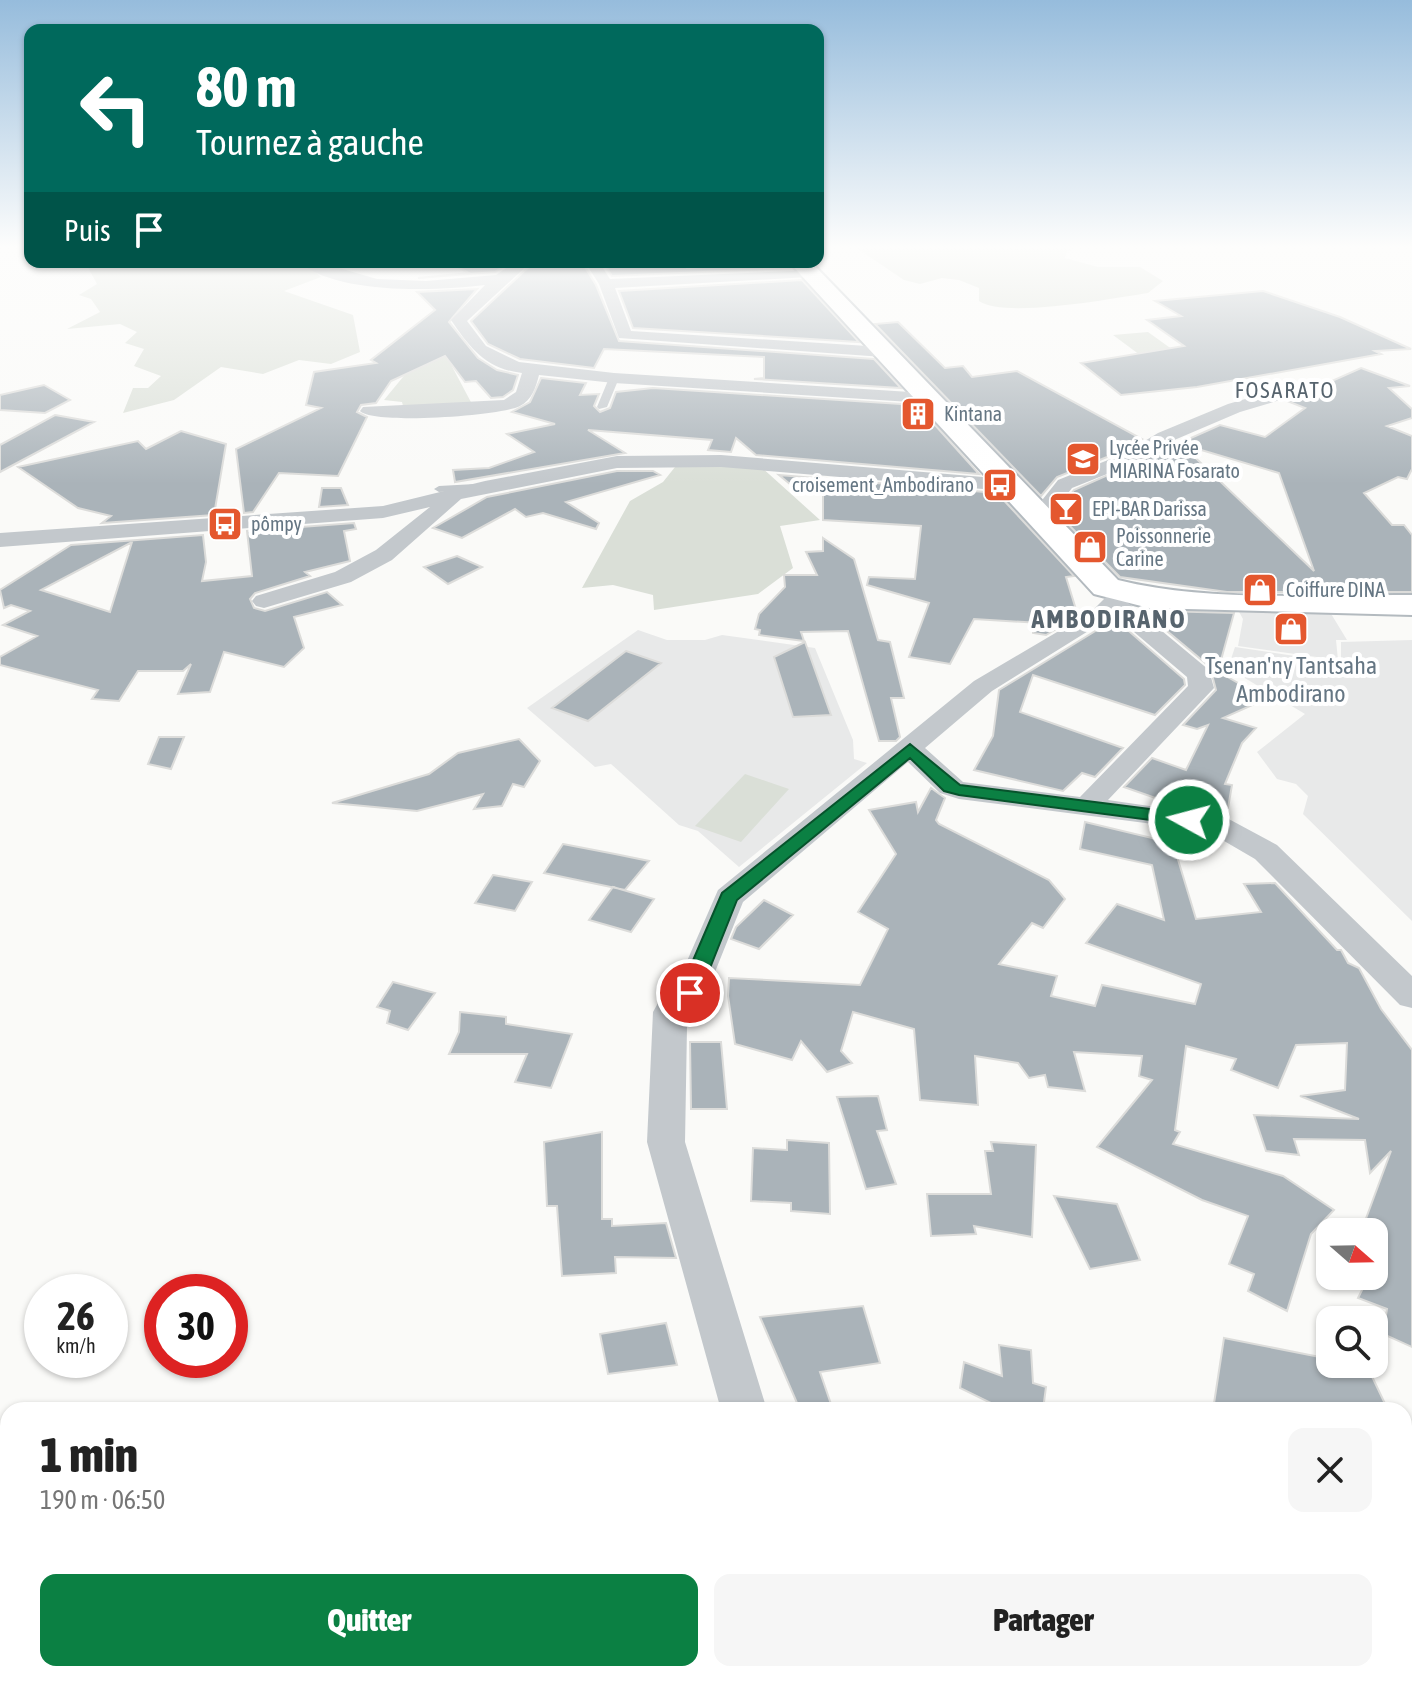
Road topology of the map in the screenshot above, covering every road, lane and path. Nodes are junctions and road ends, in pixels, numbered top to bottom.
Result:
1 (464, 327) edge
2 (622, 327) edge
3 (860, 327) edge
4 (883, 352) junction
5 (532, 369) junction
6 (614, 378) junction
7 (1294, 390) dead end
8 (926, 398) junction
9 (602, 407) dead end
10 (369, 411) dead end
11 (1007, 485) junction
12 (448, 493) junction
13 (1039, 518) junction
14 (0, 540) edge
15 (1118, 598) junction
16 (264, 601) dead end
17 (1412, 605) edge
18 (910, 749) junction
19 (1087, 806) junction
20 (1412, 996) edge
21 (742, 1402) edge

1 - 5 street
2 - 4 street
3 - 4 street
4 - 8 street
5 - 6 street
5 - 10 street
6 - 8 street
6 - 9 lane
7 - 13 street
8 - 11 street
11 - 12 street
11 - 13 street
12 - 14 street
12 - 16 street
13 - 15 street
15 - 17 street
15 - 18 street
15 - 19 street
18 - 19 street
18 - 21 street
19 - 20 street

